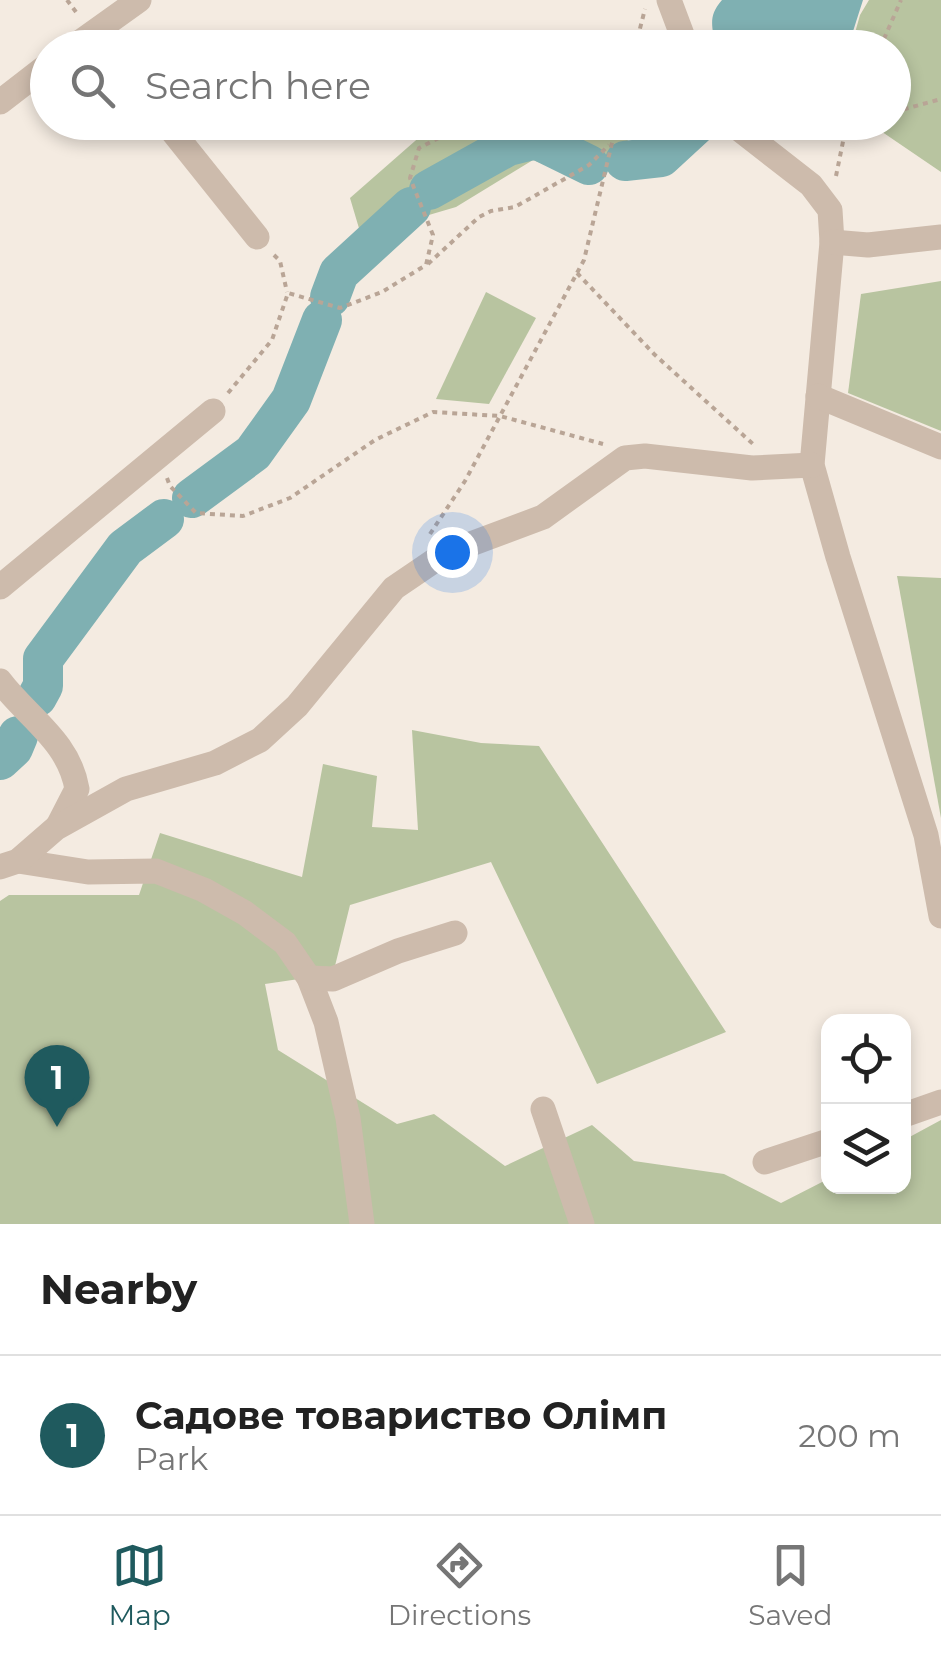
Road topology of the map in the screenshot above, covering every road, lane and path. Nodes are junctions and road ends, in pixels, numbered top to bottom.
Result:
1 (138, 0) edge
2 (647, 0) edge
3 (668, 0) edge
4 (901, 0) edge
5 (105, 30) edge
6 (640, 30) edge
7 (680, 30) edge
8 (888, 30) edge
9 (30, 80) edge
10 (941, 99) edge
11 (0, 102) edge
12 (911, 107) edge
13 (179, 140) edge
14 (435, 140) edge
15 (753, 140) edge
16 (845, 140) edge
17 (612, 142) joint
18 (830, 210) junction
19 (257, 237) joint
20 (941, 238) edge
21 (832, 242) junction
22 (426, 264) junction
23 (577, 274) junction
24 (288, 293) junction
25 (818, 396) junction
26 (213, 411) joint
27 (500, 416) junction
28 (941, 447) edge
29 (157, 455) junction
30 (645, 456) junction
31 (812, 465) junction
32 (778, 467) junction
33 (424, 542) dead end
34 (0, 587) edge
35 (0, 681) edge
36 (56, 828) junction
37 (9, 864) edge
38 (941, 916) edge
39 (455, 933) dead end
40 (309, 978) junction
41 (941, 1102) edge
42 (543, 1108) dead end
43 (911, 1113) edge
44 (821, 1142) edge
45 (765, 1162) dead end
46 (362, 1224) edge
47 (582, 1224) edge

1 - 5 street
2 - 6 path
3 - 7 street
4 - 8 path
9 - 11 street
10 - 12 path
13 - 19 street
14 - 22 path
15 - 18 street
16 - 18 path
17 - 22 path
17 - 23 path
18 - 21 street
19 - 24 path
20 - 21 street
21 - 25 street
22 - 24 path
23 - 27 path
23 - 32 path
24 - 26 path
25 - 28 street
25 - 31 street
26 - 29 street
27 - 29 path
27 - 30 path
27 - 33 path
29 - 34 street
30 - 32 street
30 - 36 street
31 - 32 street
31 - 38 street
35 - 36 street
36 - 37 street
37 - 40 street
39 - 40 street
40 - 46 street
41 - 43 street
42 - 47 street
44 - 45 street

